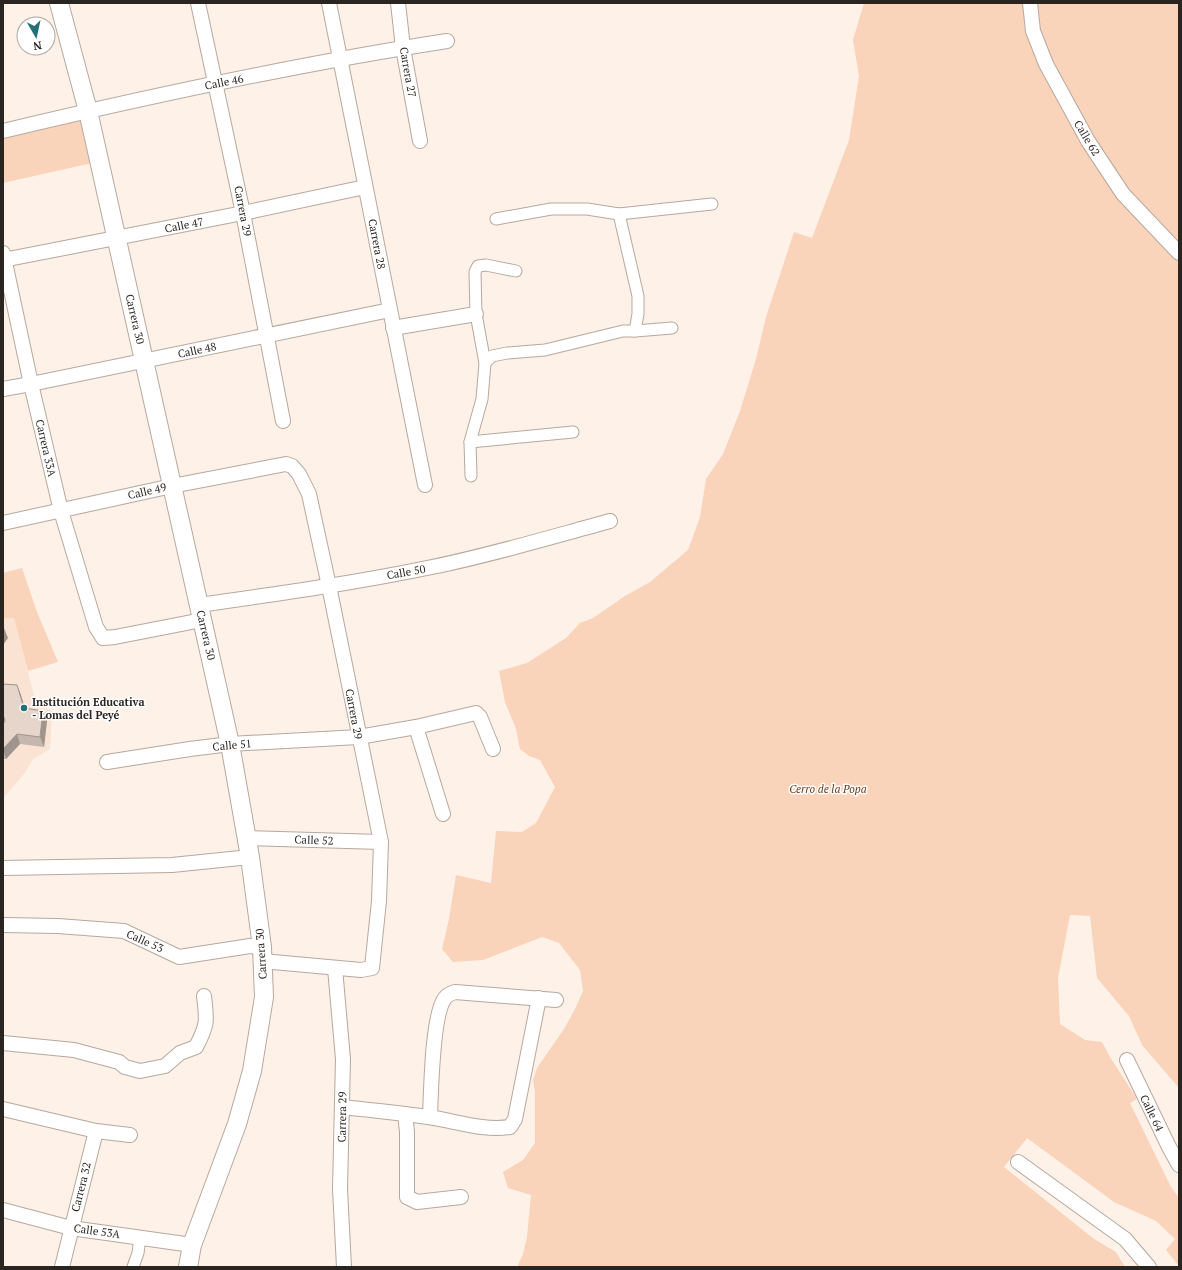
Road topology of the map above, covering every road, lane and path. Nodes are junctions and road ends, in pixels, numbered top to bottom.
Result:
1 (60, 3) edge
2 (198, 3) edge
3 (329, 3) edge
4 (398, 3) edge
5 (1030, 3) edge
6 (447, 42) dead end
7 (403, 48) junction
8 (340, 59) junction
9 (216, 83) junction
10 (88, 111) junction
11 (3, 131) edge
12 (420, 141) dead end
13 (365, 187) junction
14 (712, 204) dead end
15 (243, 213) junction
16 (619, 214) junction
17 (496, 218) dead end
18 (117, 238) junction
19 (1179, 253) edge
20 (3, 257) edge
21 (516, 271) dead end
22 (390, 310) junction
23 (476, 314) junction
24 (393, 328) junction
25 (672, 328) dead end
26 (635, 331) junction
27 (267, 336) junction
28 (144, 361) junction
29 (485, 363) junction
30 (31, 384) junction
31 (3, 389) edge
32 (283, 421) dead end
33 (573, 432) dead end
34 (470, 442) junction
35 (292, 466) joint
36 (471, 476) dead end
37 (425, 485) dead end
38 (172, 486) junction
39 (61, 511) junction
40 (610, 521) dead end
41 (3, 523) edge
42 (330, 586) junction
43 (201, 613) junction
44 (104, 638) joint
45 (416, 727) junction
46 (359, 737) junction
47 (230, 744) junction
48 (493, 749) dead end
49 (107, 762) dead end
50 (443, 814) dead end
51 (248, 838) junction
52 (381, 842) junction
53 (250, 857) junction
54 (3, 868) edge
55 (3, 925) edge
56 (262, 954) junction
57 (335, 968) junction
58 (372, 968) joint
59 (204, 996) dead end
60 (539, 998) junction
61 (556, 1000) dead end
62 (3, 1043) edge
63 (1127, 1060) dead end
64 (342, 1107) junction
65 (3, 1109) edge
66 (405, 1114) junction
67 (430, 1117) junction
68 (96, 1131) junction
69 (130, 1135) dead end
70 (1018, 1162) dead end
71 (1179, 1165) edge
72 (461, 1198) dead end
73 (3, 1210) edge
74 (71, 1228) junction
75 (140, 1237) junction
76 (192, 1246) junction
77 (62, 1267) edge
78 (133, 1267) edge
79 (188, 1267) edge
80 (344, 1267) edge
81 (1149, 1267) edge

1 - 10 street, Carrera 30
2 - 9 street, Carrera 29
3 - 8 street, Carrera 28
4 - 7 street, Carrera 27
5 - 19 street, Calle 62
6 - 7 street, Calle 46
7 - 8 street, Calle 46
7 - 12 street, Carrera 27
8 - 9 street, Calle 46
8 - 13 street, Carrera 28
9 - 10 street, Calle 46
9 - 15 street, Carrera 29
10 - 11 street, Calle 46
10 - 18 street, Carrera 30
13 - 15 street, Calle 47
13 - 22 street, Carrera 28
14 - 16 street
15 - 18 street, Calle 47
15 - 27 street, Carrera 29
16 - 17 street
16 - 26 street
18 - 20 street, Calle 47
18 - 28 street, Carrera 30
20 - 30 street, Carrera 33A
21 - 23 street
22 - 24 street, Carrera 28
22 - 27 street, Calle 48
23 - 24 street
23 - 29 street
24 - 37 street, Carrera 28
25 - 26 street
26 - 29 street
27 - 28 street, Calle 48
27 - 32 street, Carrera 29
28 - 30 street, Calle 48
28 - 38 street, Carrera 30
29 - 34 street
30 - 31 street, Calle 48
30 - 39 street, Carrera 33A
33 - 34 street
34 - 36 street
35 - 38 street, Calle 49
35 - 42 street, Carrera 29
38 - 39 street, Calle 49
38 - 43 street, Carrera 30
39 - 41 street, Calle 49
39 - 44 street, Carrera 33A
40 - 42 street, Calle 50
42 - 43 street, Calle 50
42 - 46 street, Carrera 29
43 - 44 street, Calle 50
43 - 47 street, Carrera 30
45 - 46 street, Calle 51
45 - 48 street, Calle 51
45 - 50 street
46 - 47 street, Calle 51
46 - 52 street, Carrera 29
47 - 49 street, Calle 51
47 - 51 street, Carrera 30
51 - 52 street, Calle 52
51 - 53 street, Carrera 30
52 - 58 street, Carrera 29
53 - 54 street
53 - 56 street, Carrera 30
55 - 56 street, Calle 53
56 - 57 street, Calle 53
56 - 76 street, Carrera 30
57 - 58 street, Calle 53
57 - 64 street, Carrera 29
59 - 62 street
60 - 61 street
60 - 67 street
60 - 67 street
63 - 71 street, Calle 64
64 - 66 street
64 - 80 street, Carrera 29
65 - 68 street
66 - 67 street
66 - 72 street
68 - 69 street
68 - 74 street, Carrera 32
70 - 81 street
73 - 74 street, Calle 53A
74 - 75 street, Calle 53A
74 - 77 street, Carrera 32
75 - 76 street, Calle 53A
75 - 78 street
76 - 79 street, Carrera 30

